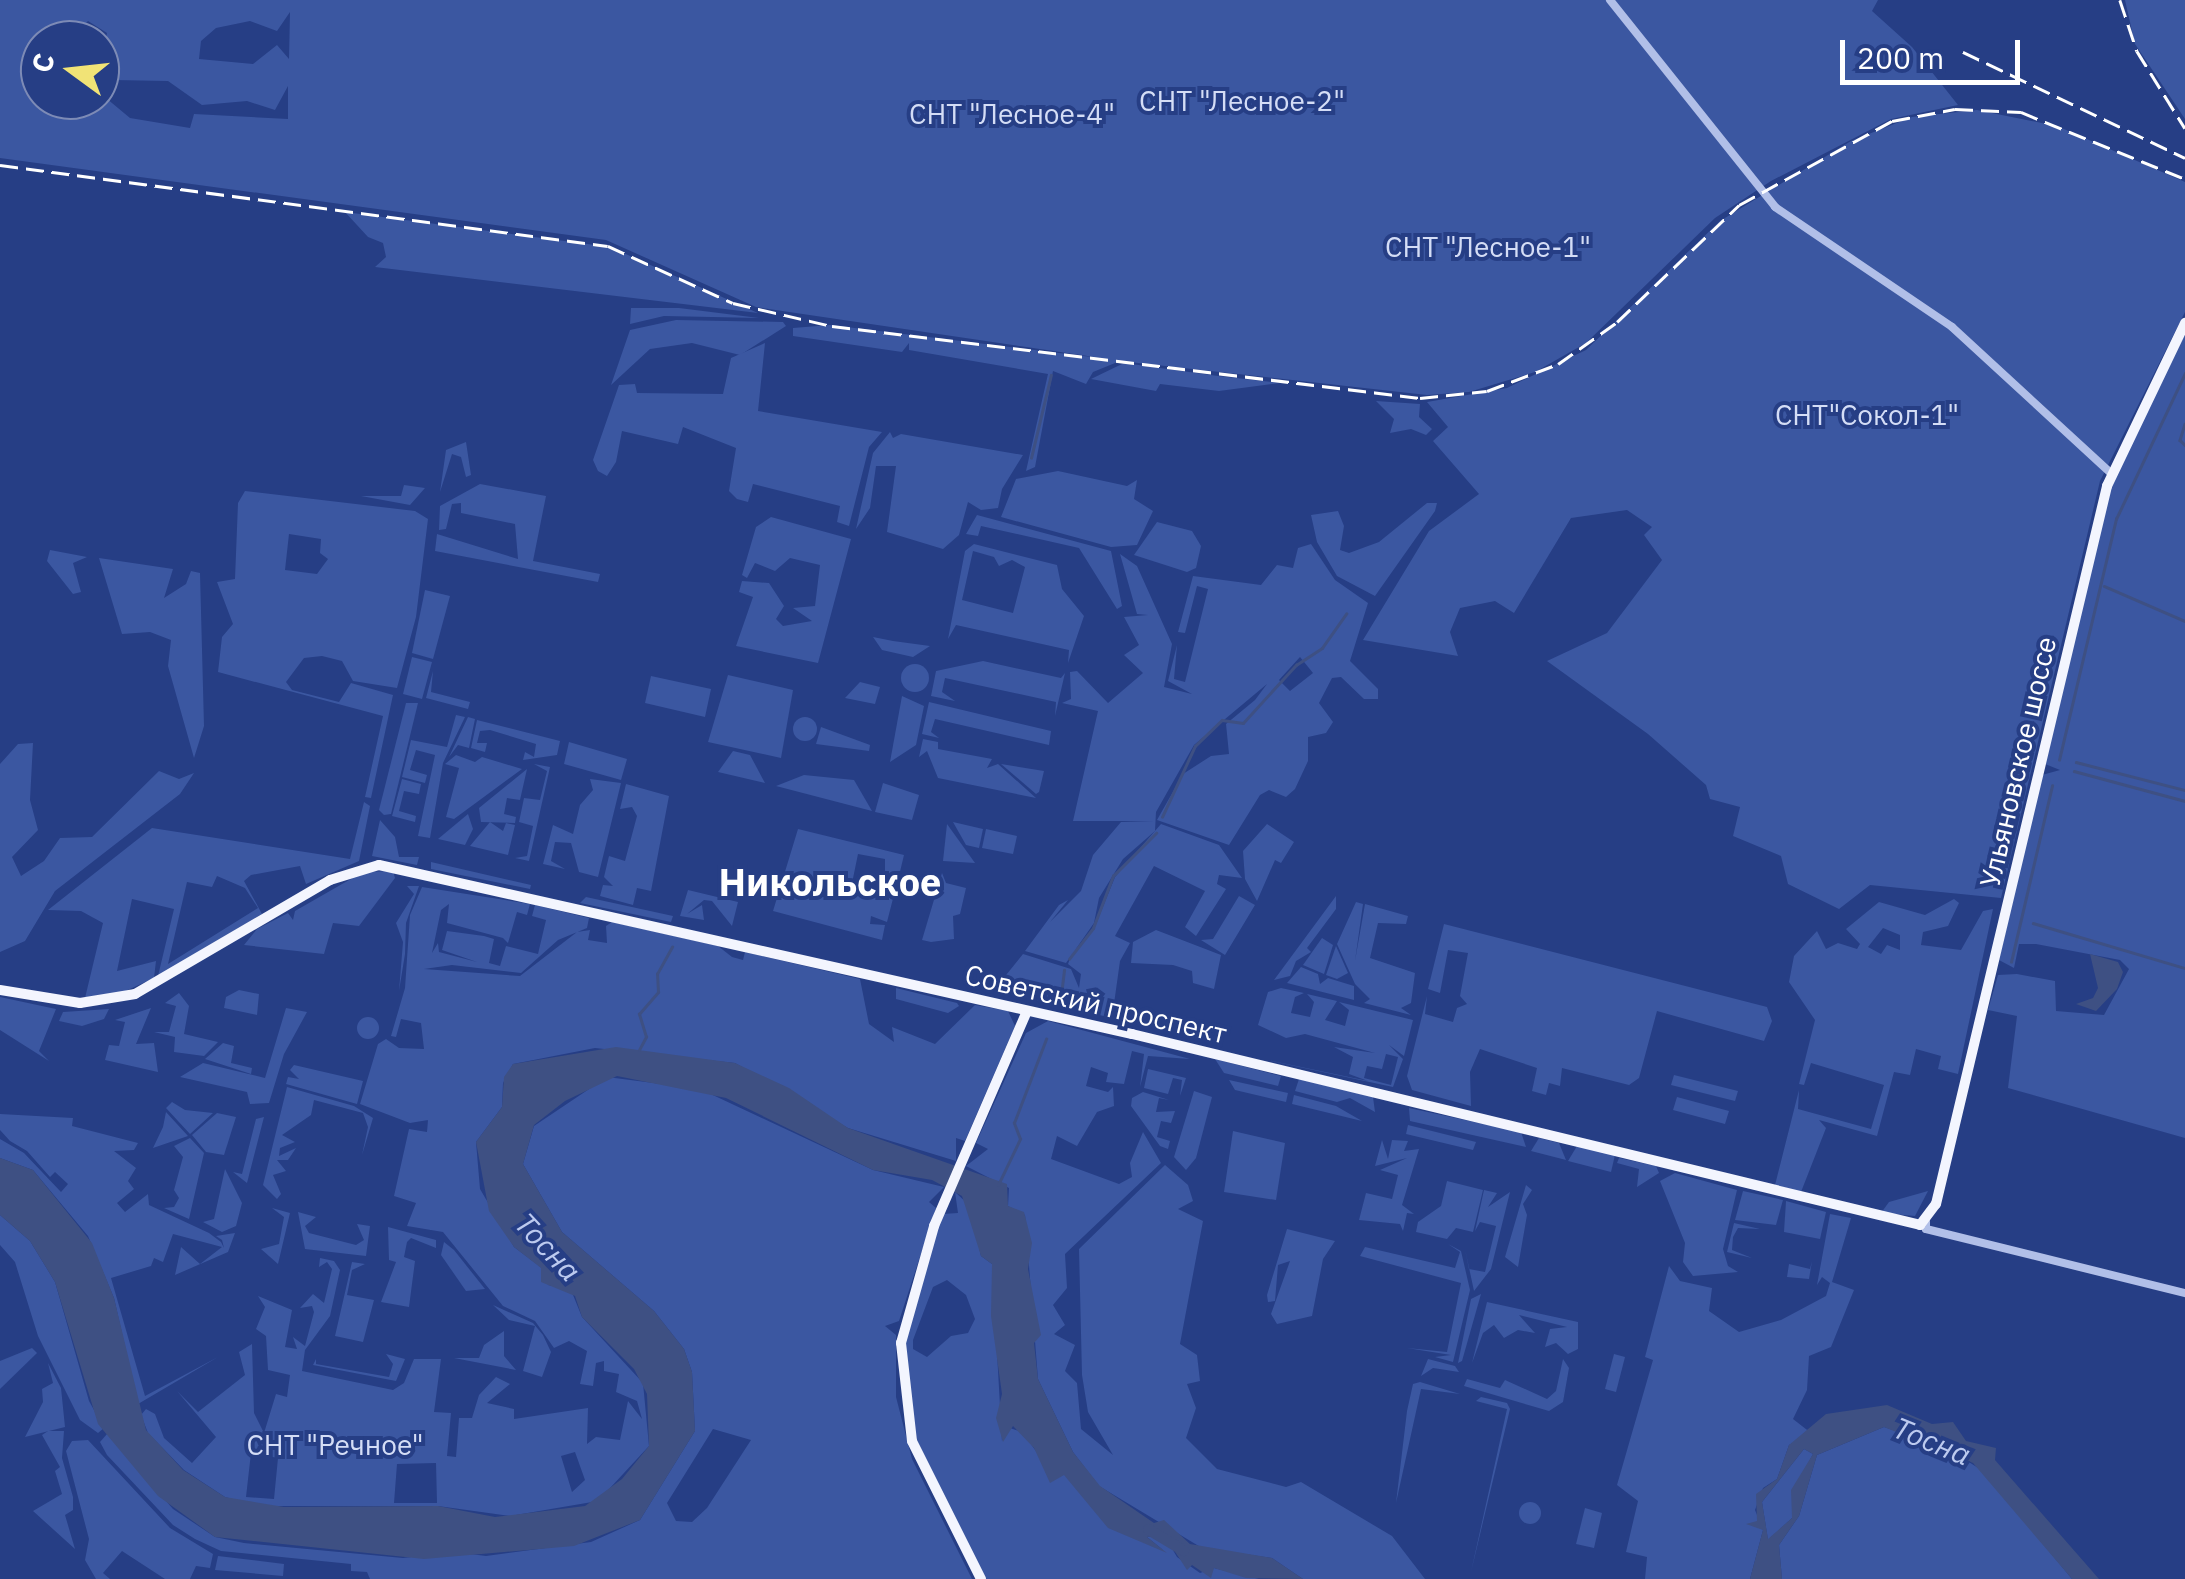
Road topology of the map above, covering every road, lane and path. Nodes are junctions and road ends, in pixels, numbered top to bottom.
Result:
1 (1610, 0) edge
2 (2185, 324) edge
3 (2111, 472) junction
4 (0, 990) edge
5 (1026, 1011) junction
6 (1926, 1222) junction
7 (2185, 1294) edge
8 (981, 1579) edge

1 - 3 street
2 - 3 main road, Ульяновское шоссе
3 - 6 main road, Ульяновское шоссе
4 - 5 main road, Советский проспект
5 - 6 main road, Советский проспект
5 - 8 main road
6 - 7 street, Советский проспект

